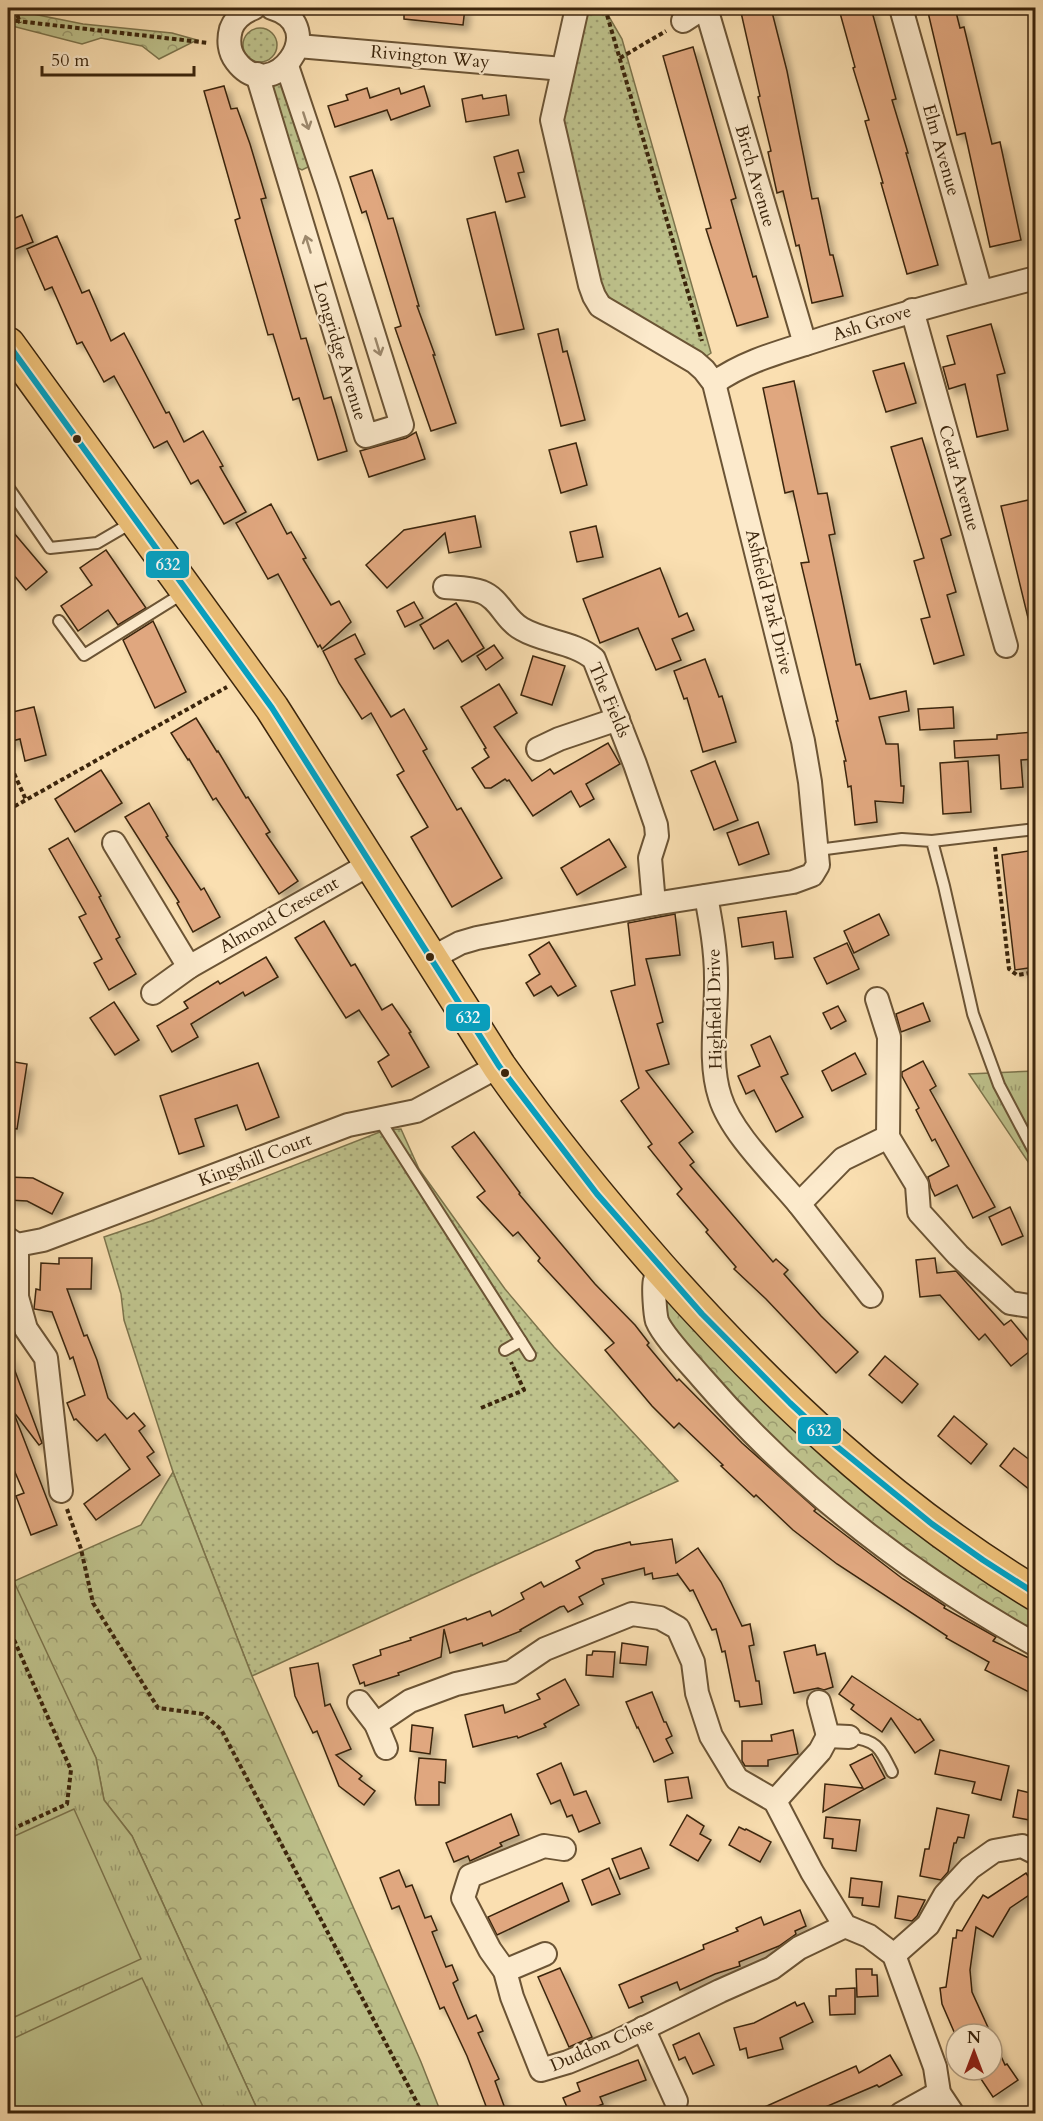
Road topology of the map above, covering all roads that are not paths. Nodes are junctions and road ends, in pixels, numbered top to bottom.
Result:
1 (577, 8) edge
2 (704, 8) edge
3 (901, 8) edge
4 (249, 9) edge
5 (280, 9) edge
6 (683, 21) road end
7 (298, 46) junction
8 (287, 66) junction
9 (563, 69) junction
10 (257, 74) junction
11 (328, 188) junction
12 (295, 198) junction
13 (1035, 278) edge
14 (981, 292) junction
15 (366, 308) junction
16 (912, 310) junction
17 (330, 318) junction
18 (8, 344) edge
19 (805, 344) junction
20 (714, 383) junction
21 (8, 488) edge
22 (136, 520) junction
23 (445, 587) dead end
24 (187, 590) junction
25 (59, 621) dead end
26 (1006, 646) dead end
27 (618, 719) junction
28 (538, 749) dead end
29 (1035, 830) edge
30 (932, 841) junction
31 (114, 843) dead end
32 (818, 850) junction
33 (370, 864) junction
34 (706, 896) junction
35 (654, 904) junction
36 (430, 959) junction
37 (189, 967) junction
38 (153, 993) dead end
39 (876, 999) dead end
40 (499, 1066) junction
41 (379, 1119) junction
42 (888, 1137) junction
43 (1035, 1155) edge
44 (799, 1204) junction
45 (12, 1242) edge
46 (660, 1267) junction
47 (871, 1296) dead end
48 (1035, 1307) edge
49 (521, 1341) junction
50 (505, 1350) road end
51 (530, 1354) dead end
52 (61, 1491) road end
53 (1035, 1594) edge
54 (1035, 1645) edge
55 (359, 1702) dead end
56 (819, 1702) dead end
57 (376, 1725) junction
58 (838, 1736) junction
59 (386, 1748) dead end
60 (892, 1772) dead end
61 (776, 1801) junction
62 (564, 1849) dead end
63 (1035, 1853) edge
64 (845, 1926) junction
65 (545, 1954) dead end
66 (894, 1955) junction
67 (505, 1971) junction
68 (643, 2028) junction
69 (939, 2093) junction
70 (684, 2103) edge
71 (901, 2114) edge
72 (953, 2114) edge

1 - 9 street
2 - 6 street, Birch Avenue
2 - 19 street, Birch Avenue
3 - 14 street, Elm Avenue
4 - 10 street
5 - 7 street
7 - 8 street
7 - 9 street, Rivington Way
8 - 10 street
8 -> 11 street, Longridge Avenue
9 - 20 street
10 - 12 street, Longridge Avenue
11 - 12 street
11 - 15 street, Longridge Avenue
17 -> 12 street, Longridge Avenue
13 - 14 street, Ash Grove
14 - 16 street, Ash Grove
15 - 17 street
15 -> 17 street, Longridge Avenue
16 - 19 street, Ash Grove
16 - 26 street, Cedar Avenue
18 - 22 highway
19 - 20 street, Ash Grove
20 - 32 street, Ashfield Park Drive
21 - 22 lane
22 - 24 highway
23 - 27 street, The Fields
24 - 25 lane
24 - 33 highway
27 - 28 street
27 - 35 street, The Fields
29 - 30 lane
30 - 32 lane
30 - 43 lane
31 - 37 street
32 - 34 street, Ashfield Park Drive
33 - 36 highway
33 - 37 street, Almond Crescent
34 - 35 street, Ashfield Park Drive
34 - 44 street, Highfield Drive
35 - 36 street, Ashfield Park Drive
36 - 40 highway
37 - 38 street, Almond Crescent
39 - 42 street
40 - 41 street, Kingshill Court
40 - 46 highway
41 - 45 street, Kingshill Court
41 - 49 lane
42 - 44 street
42 - 48 street
44 - 47 street, Highfield Drive
45 - 52 street
46 - 53 highway
46 - 54 street
49 - 50 lane
49 - 51 lane
55 - 57 street
56 - 58 street
57 - 59 street
57 - 61 street
58 - 60 lane
58 - 61 street
61 - 64 street
62 - 67 street, Duddon Close
63 - 66 street
64 - 66 street
64 - 68 street, Duddon Close
65 - 67 street
66 - 69 street
67 - 68 street, Duddon Close
68 - 70 street
69 - 71 street
69 - 72 street

